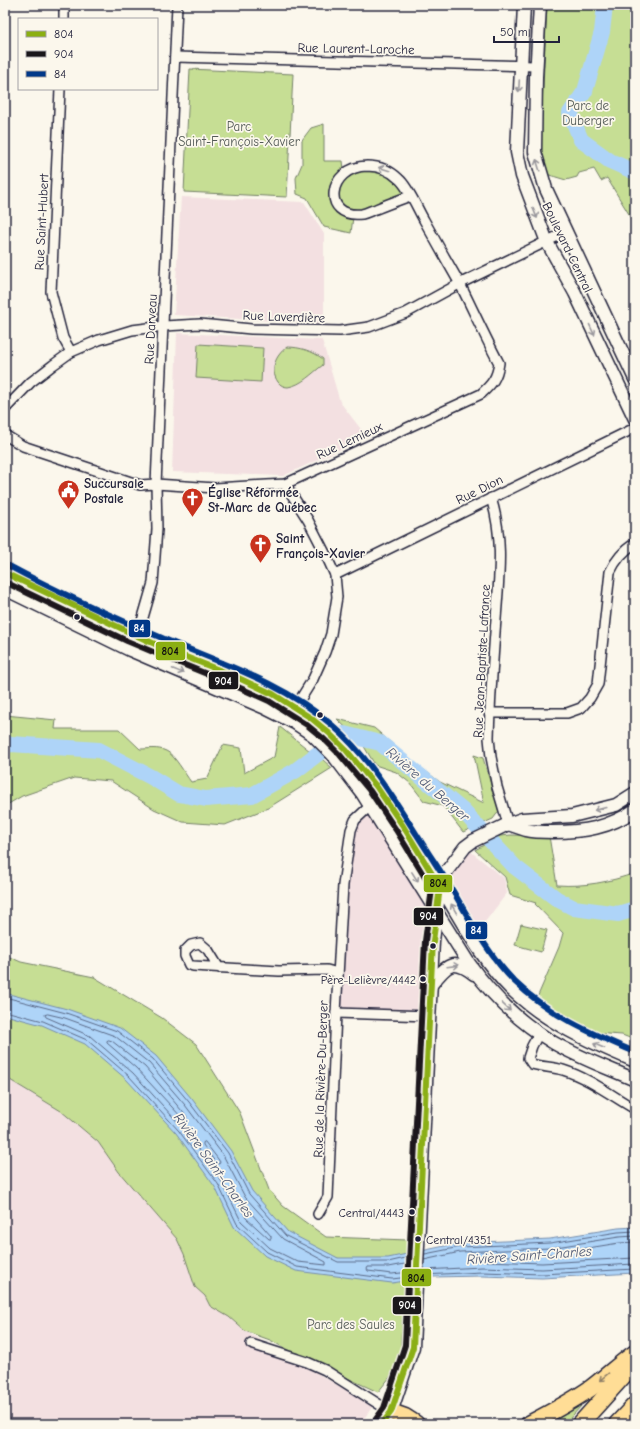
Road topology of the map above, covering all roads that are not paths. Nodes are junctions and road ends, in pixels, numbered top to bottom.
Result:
1 (64, 5) edge
2 (177, 5) edge
3 (524, 5) edge
4 (540, 5) edge
5 (64, 18) edge
6 (175, 57) junction
7 (520, 66) junction
8 (537, 66) junction
9 (60, 90) edge
10 (410, 196) junction
11 (566, 232) junction
12 (547, 242) junction
13 (459, 284) junction
14 (164, 326) junction
15 (71, 352) junction
16 (635, 379) edge
17 (5, 409) edge
18 (635, 419) edge
19 (635, 428) edge
20 (5, 435) edge
21 (156, 484) junction
22 (285, 484) junction
23 (491, 498) junction
24 (635, 542) edge
25 (5, 573) edge
26 (335, 576) junction
27 (5, 589) edge
28 (135, 636) junction
29 (130, 650) junction
30 (296, 707) junction
31 (489, 713) junction
32 (288, 719) junction
33 (635, 793) edge
34 (370, 806) junction
35 (635, 810) edge
36 (508, 824) junction
37 (440, 887) junction
38 (437, 912) junction
39 (219, 968) dead end
40 (338, 973) junction
41 (479, 978) junction
42 (431, 985) junction
43 (336, 1013) junction
44 (430, 1016) junction
45 (539, 1033) junction
46 (635, 1061) edge
47 (635, 1080) edge
48 (635, 1109) edge
49 (318, 1214) dead end
50 (251, 1344) dead end
51 (635, 1353) edge
52 (635, 1363) edge
53 (635, 1404) edge
54 (390, 1420) edge
55 (416, 1424) edge
56 (529, 1424) edge
57 (580, 1424) edge
58 (616, 1424) edge

1 - 5 street
2 - 6 street, Rue Darveau
3 - 7 street, Boulevard Central
4 - 8 street, Boulevard Central
6 - 7 street, Rue Laurent-Laroche
6 - 14 street, Rue Darveau
7 - 8 street, Rue Laurent-Laroche
7 -> 12 street, Boulevard Central
11 -> 8 street, Boulevard Central
9 - 15 street, Rue Saint-Hubert
10 -> 10 street, Rue Lemieux
10 - 13 street, Rue Lemieux
11 - 12 street, Rue Laverdière
11 - 16 street, Boulevard Central
12 - 13 street, Rue Laverdière
12 -> 18 street, Boulevard Central
13 - 14 street, Rue Laverdière
13 - 22 street, Rue Lemieux
14 - 15 street, Rue Laverdière
14 - 21 street, Rue Darveau
15 - 17 street, Rue Laverdière
19 - 23 street, Rue Dion
20 - 21 street, Rue Lemieux
21 - 22 street, Rue Lemieux
21 - 28 street, Rue Darveau
22 - 26 street
23 - 26 street, Rue Dion
23 - 31 street, Rue Jean-Baptiste-Lafrance
24 - 31 street
25 - 28 street
26 - 30 street
27 - 29 street
28 - 29 street, Rue Darveau
28 - 30 street
29 -> 32 street
30 - 32 street
30 - 37 street
31 - 36 street, Rue Jean-Baptiste-Lafrance
32 - 34 street
33 -> 36 street
34 -> 38 street
34 - 40 street, Rue de la Rivière-Du-Berger
35 - 36 street
36 - 37 street
37 - 38 street
46 -> 37 street
38 - 41 street
38 - 42 street
39 - 40 street
40 - 43 street, Rue de la Rivière-Du-Berger
42 -> 41 street
41 -> 45 street
42 - 44 street
43 - 44 street
43 - 49 street, Rue de la Rivière-Du-Berger
44 - 54 street
45 - 47 street
45 - 48 street
50 - 54 street
51 -> 56 highway
52 - 57 highway
53 - 58 highway
54 - 55 highway

